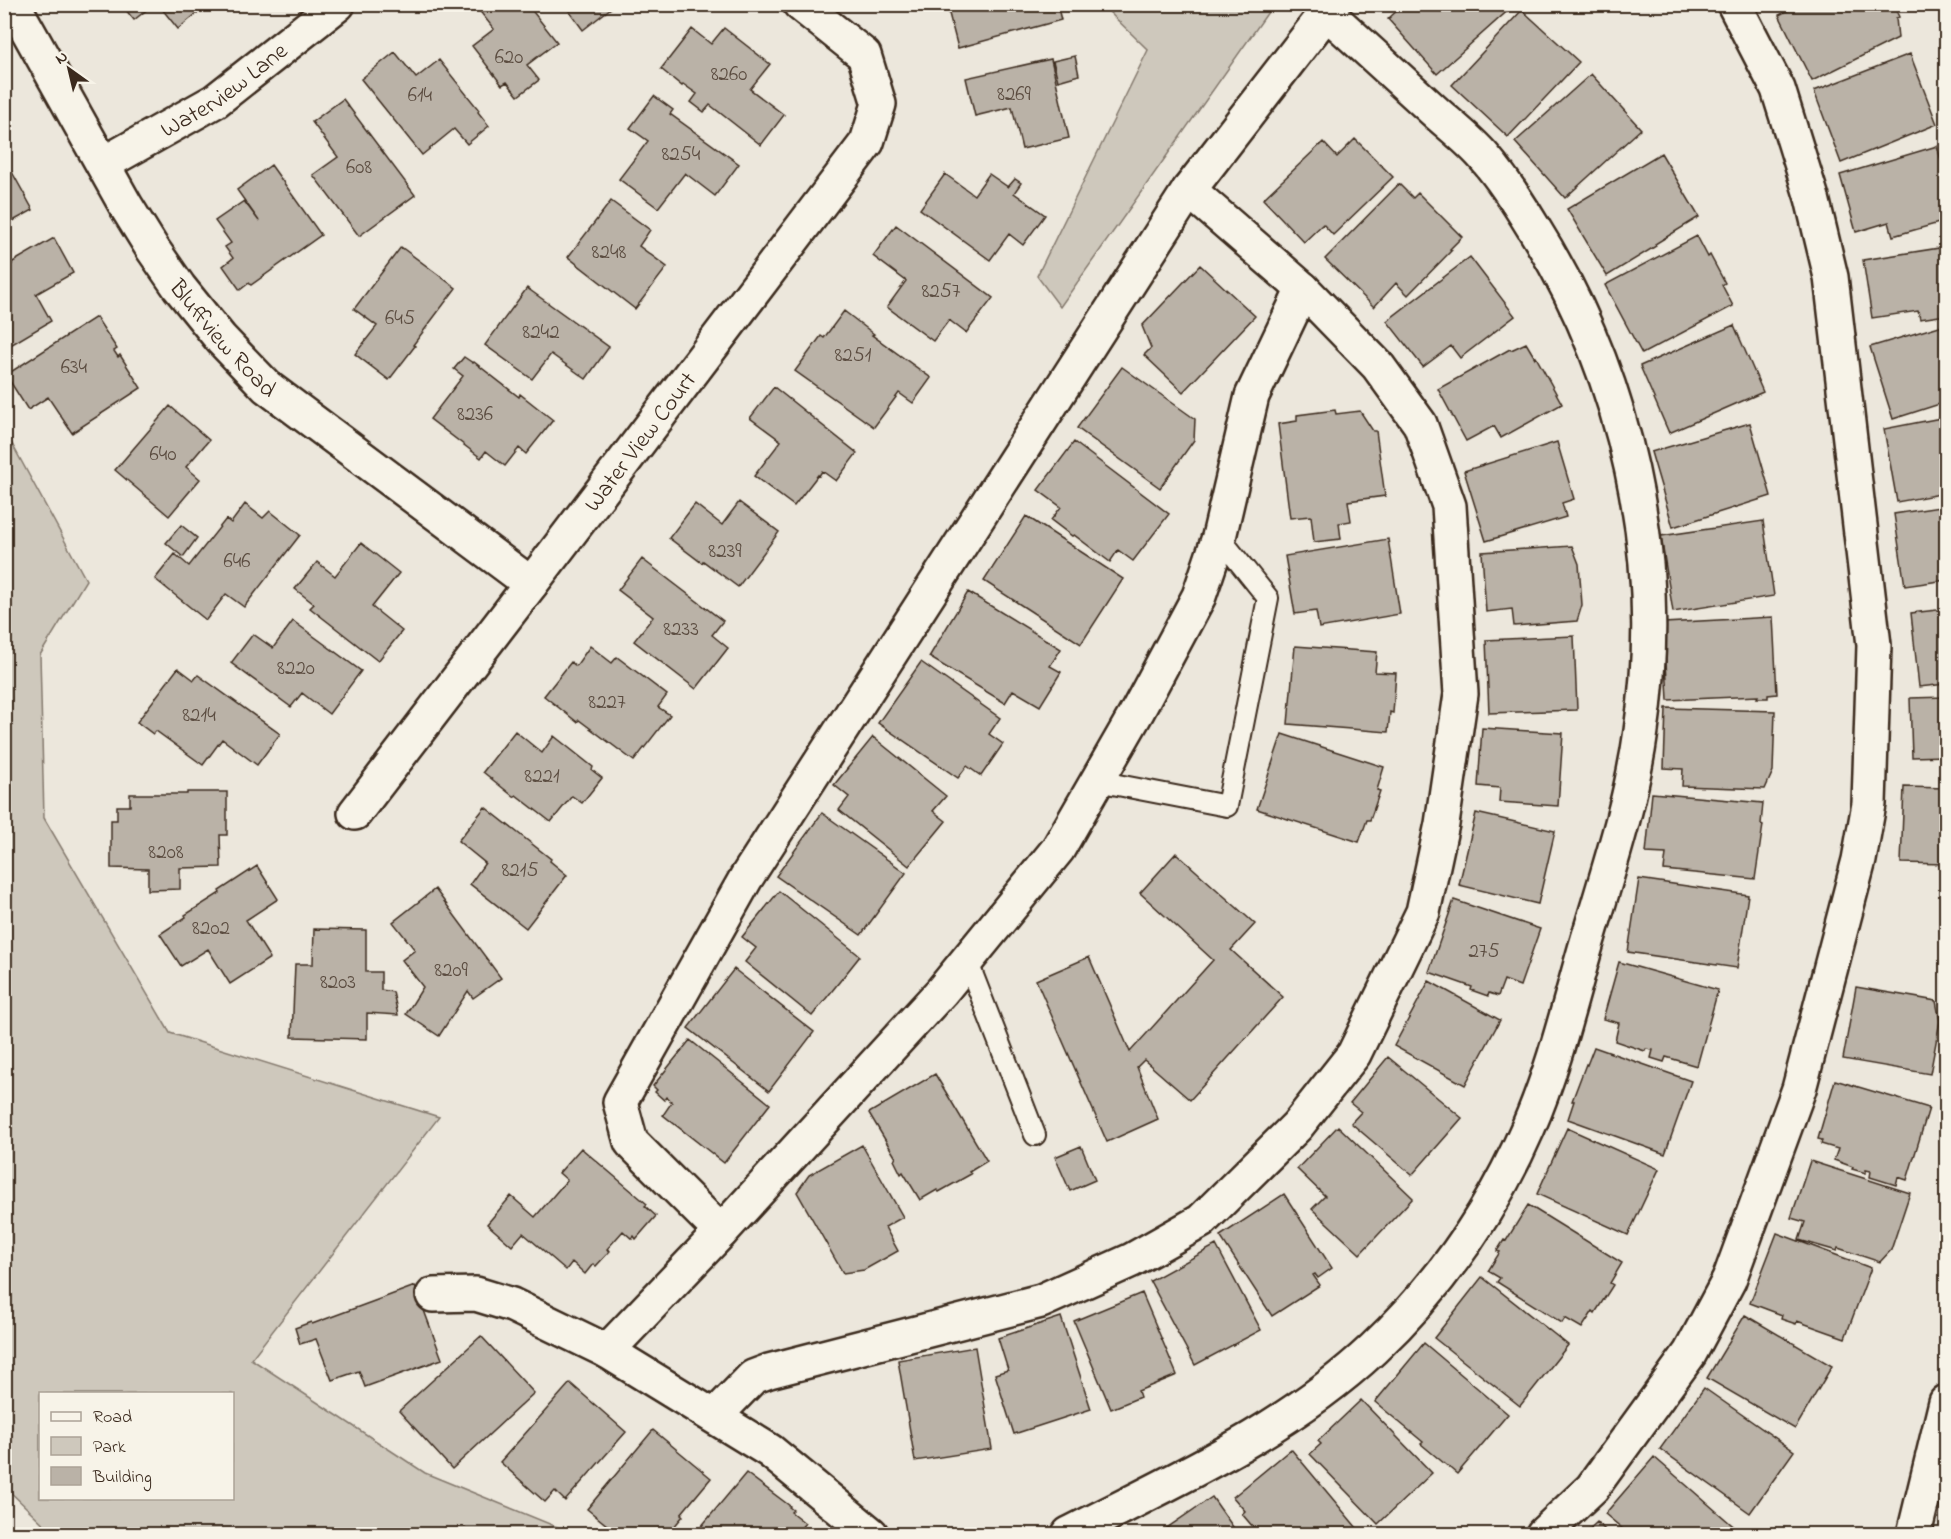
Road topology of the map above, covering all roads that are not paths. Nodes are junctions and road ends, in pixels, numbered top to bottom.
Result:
1 (13, 4) edge
2 (338, 4) edge
3 (800, 4) edge
4 (1734, 4) edge
5 (1329, 8) edge
6 (103, 164) junction
7 (1189, 190) junction
8 (1303, 289) junction
9 (1219, 537) junction
10 (531, 584) junction
11 (1097, 781) junction
12 (355, 813) dead end
13 (967, 960) junction
14 (1035, 1135) dead end
15 (721, 1232) junction
16 (433, 1296) dead end
17 (607, 1351) junction
18 (1947, 1402) edge
19 (715, 1416) junction
20 (871, 1534) edge
21 (1070, 1534) edge
22 (1543, 1534) edge
23 (1914, 1534) edge

1 - 6 street, Bluffview Road
2 - 6 street, Waterview Lane
3 - 10 street, Water View Court
4 - 22 street
5 - 7 street
5 - 21 street
6 - 10 street, Bluffview Road
7 - 8 street
7 - 15 street
8 - 9 street
8 - 19 street
9 - 11 street
9 - 11 lane
10 - 12 street, Water View Court
11 - 13 street
13 - 14 lane
13 - 15 street
15 - 17 street
16 - 17 street
17 - 19 street
18 - 23 street
19 - 20 street

